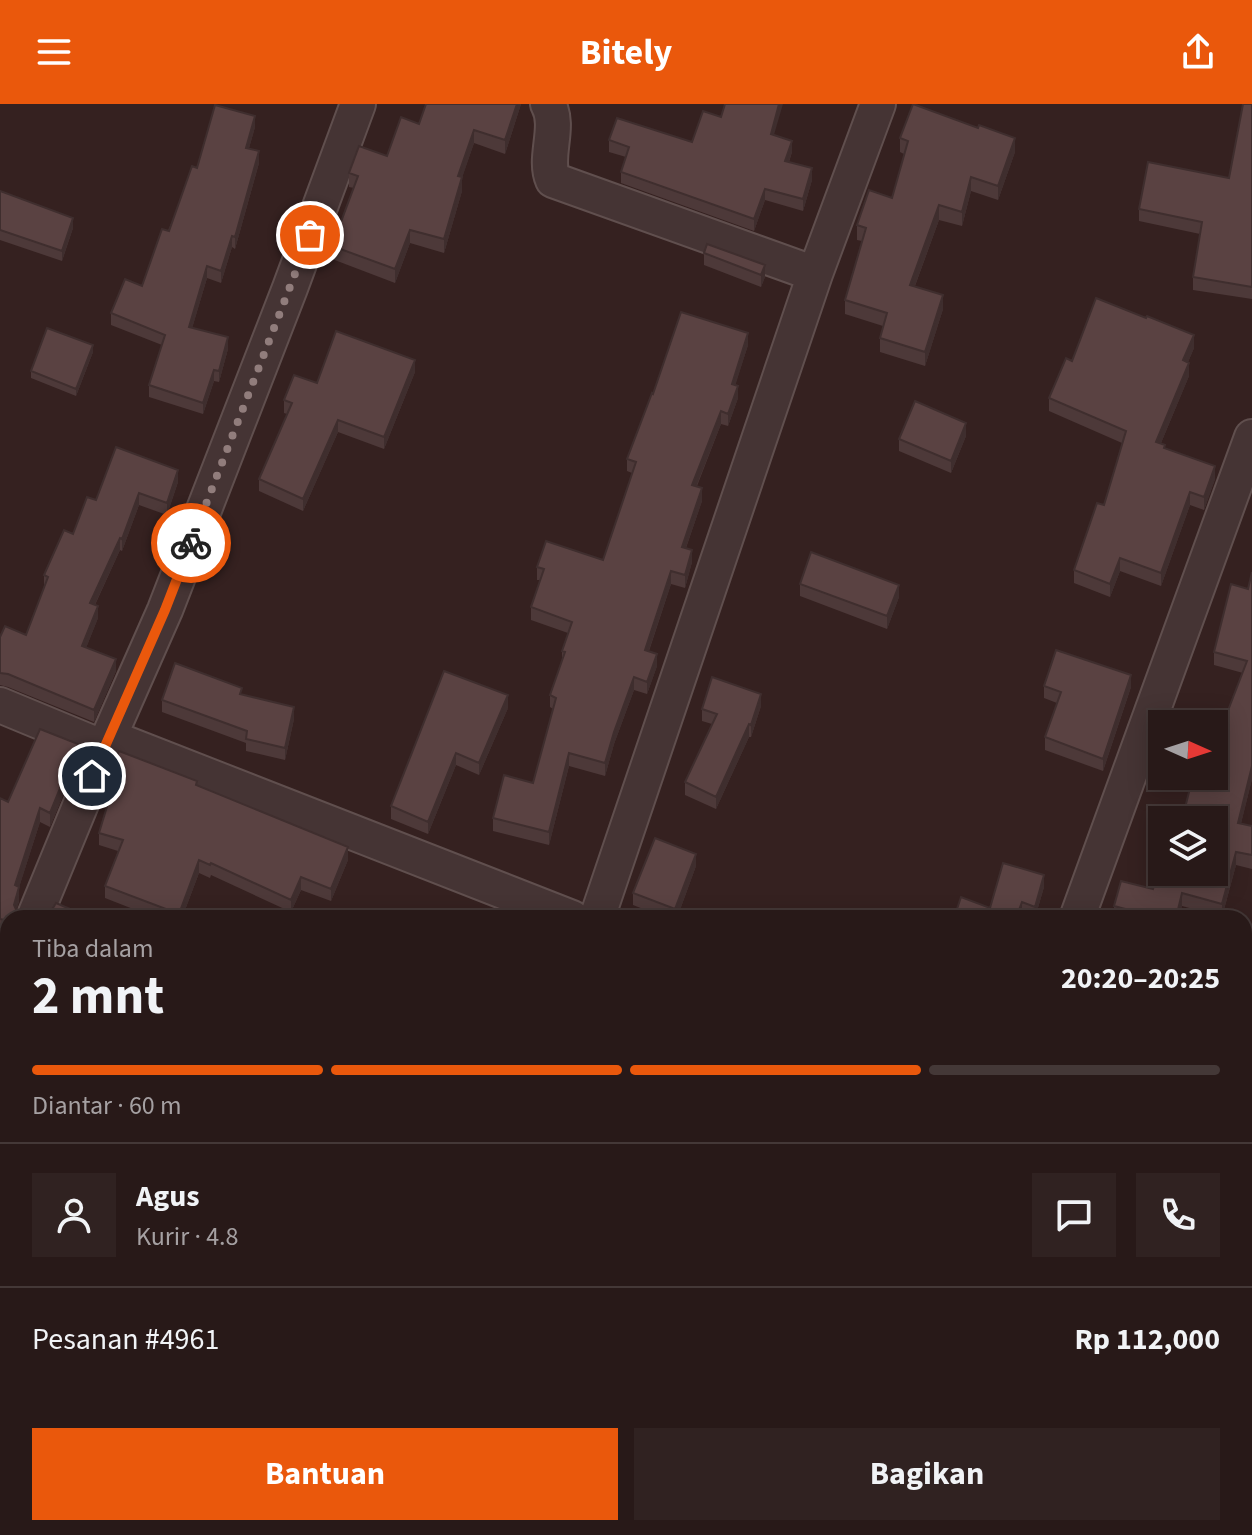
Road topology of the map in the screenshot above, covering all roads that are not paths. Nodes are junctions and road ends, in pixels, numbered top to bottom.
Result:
1 (358, 104) edge
2 (548, 104) edge
3 (878, 104) edge
4 (815, 274) junction
5 (1252, 437) edge
6 (0, 705) edge
7 (107, 742) junction
8 (37, 910) edge
9 (551, 910) edge
10 (600, 910) edge
11 (1081, 910) edge

1 - 7 street
2 - 4 street
3 - 4 street
4 - 10 street
5 - 11 street
6 - 7 street
7 - 8 street
7 - 9 street

